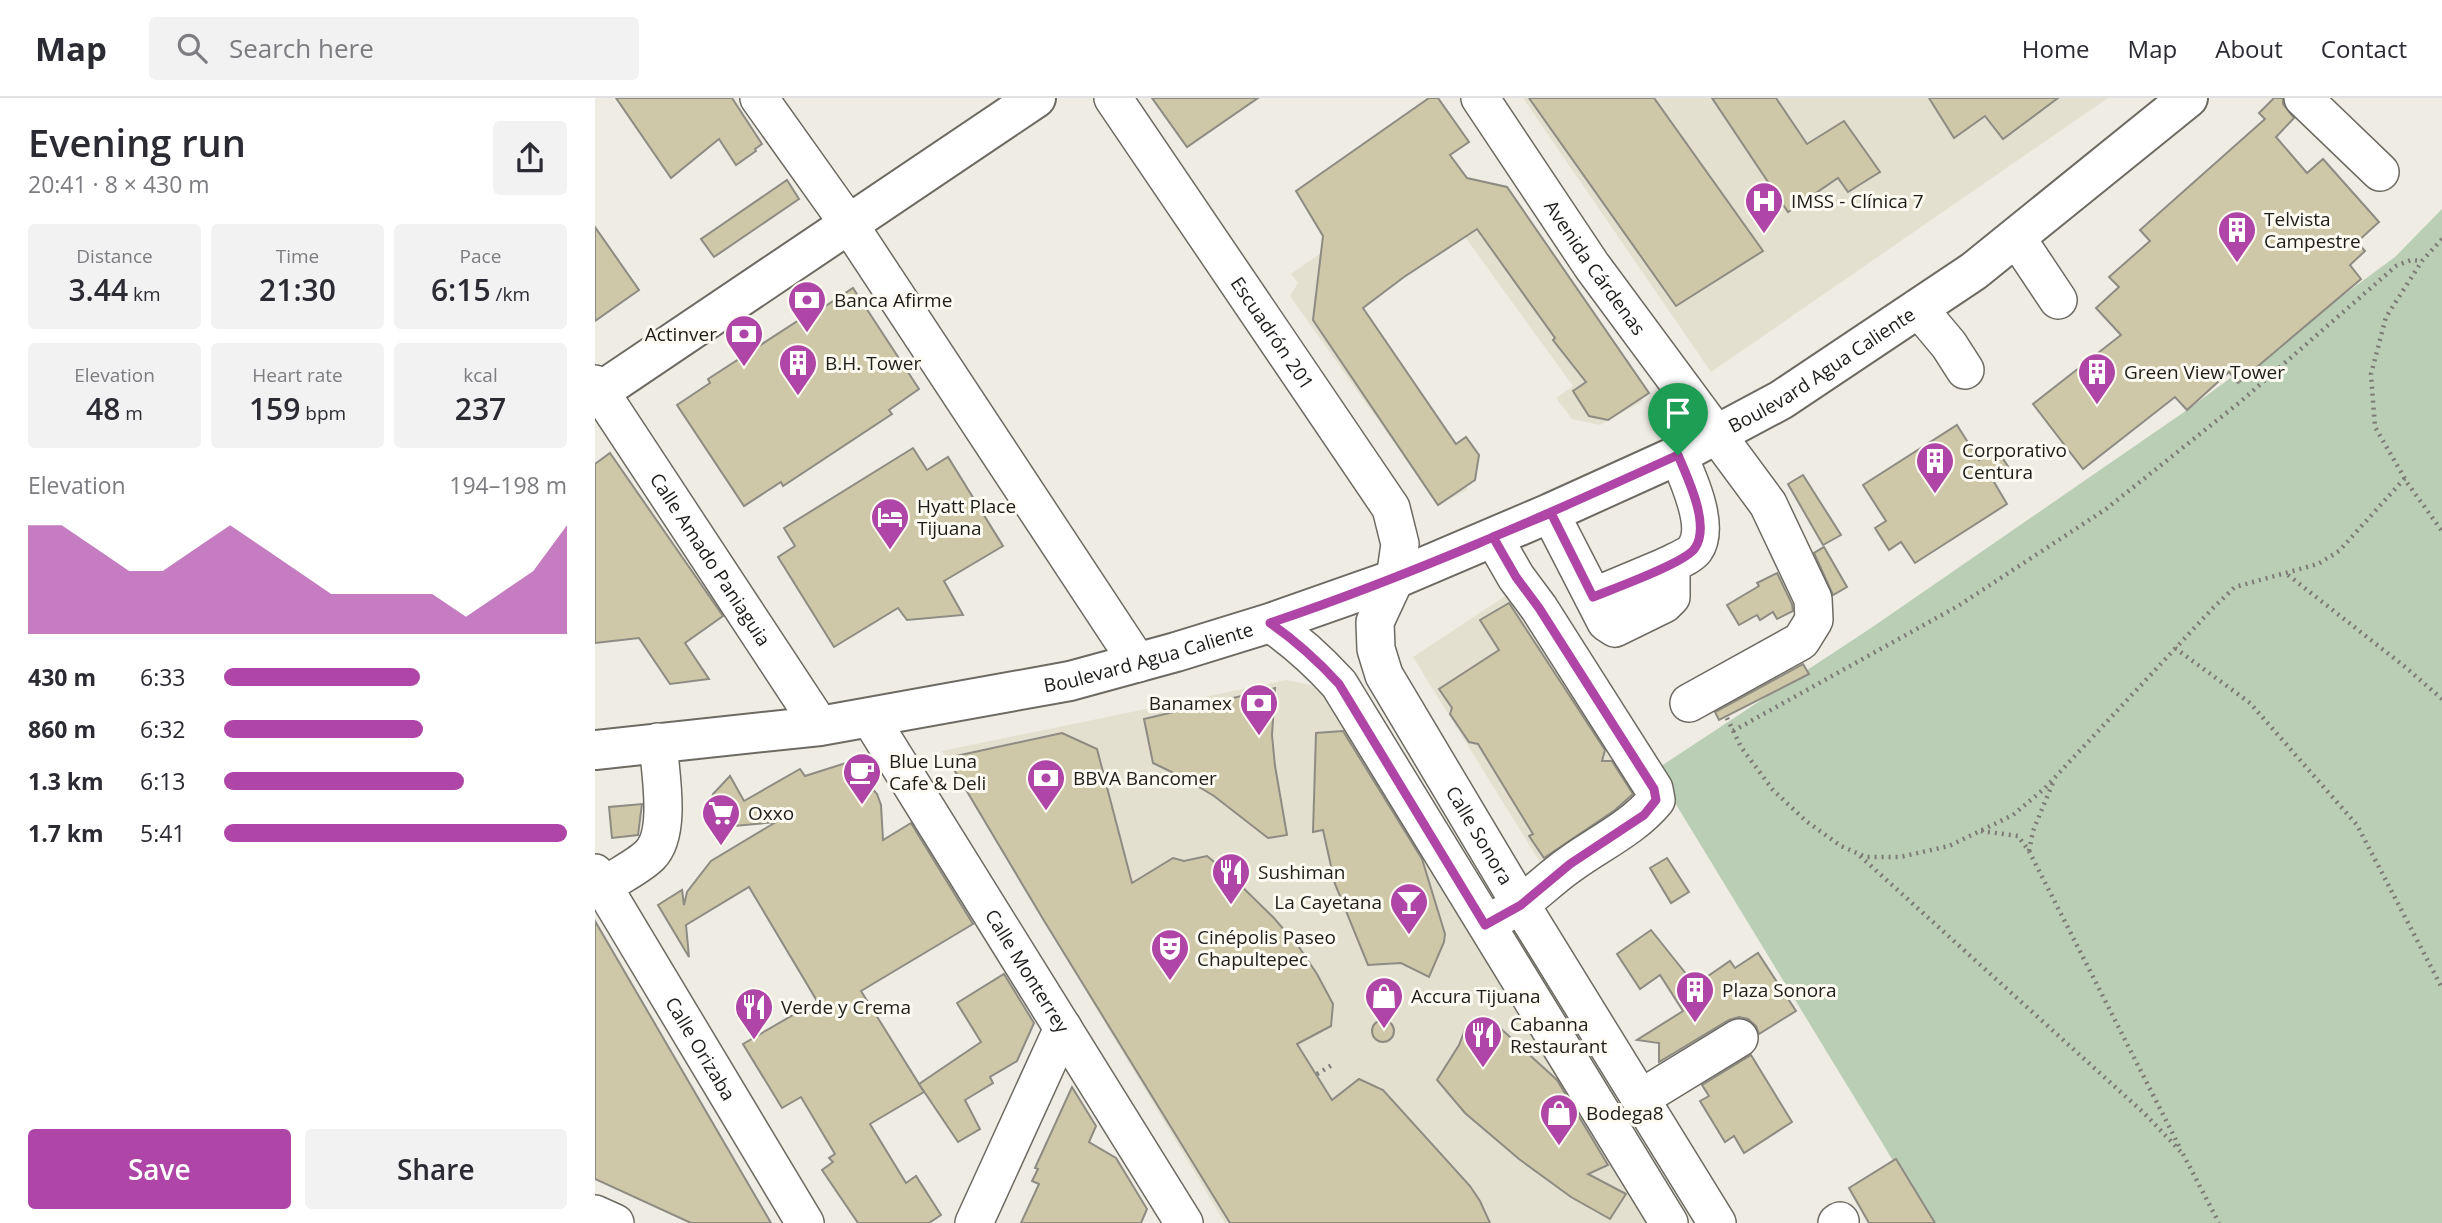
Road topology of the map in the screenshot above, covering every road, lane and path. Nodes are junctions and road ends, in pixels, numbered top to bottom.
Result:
1 (759, 98) edge
2 (1036, 98) edge
3 (1114, 98) edge
4 (1480, 98) edge
5 (2188, 98) edge
6 (2303, 98) edge
7 (2379, 172) dead end
8 (848, 223) junction
9 (2016, 237) junction
10 (2442, 239) edge
11 (2422, 261) junction
12 (2058, 300) dead end
13 (1918, 308) junction
14 (1965, 370) dead end
15 (597, 390) edge
16 (1716, 435) junction
17 (1678, 455) junction
18 (2405, 478) junction
19 (1551, 513) junction
20 (2442, 531) edge
21 (1493, 537) junction
22 (2287, 574) junction
23 (1395, 579) junction
24 (1270, 623) junction
25 (2175, 648) junction
26 (1138, 663) junction
27 (1701, 697) joint
28 (2442, 699) edge
29 (870, 718) junction
30 (820, 726) junction
31 (1733, 731) junction
32 (659, 743) junction
33 (595, 750) edge
34 (2056, 777) junction
35 (1980, 831) junction
36 (2029, 851) junction
37 (1857, 853) junction
38 (600, 879) edge
39 (1521, 905) junction
40 (1485, 925) junction
41 (2442, 988) edge
42 (1063, 1028) junction
43 (1739, 1038) dead end
44 (1332, 1065) dead end
45 (1317, 1074) dead end
46 (1641, 1098) junction
47 (2183, 1154) junction
48 (595, 1214) edge
49 (615, 1223) edge
50 (805, 1223) edge
51 (974, 1223) edge
52 (1184, 1223) edge
53 (1669, 1223) edge
54 (1717, 1223) edge
55 (2219, 1223) edge

1 - 8 street
2 - 8 main road
3 - 23 street, Escuadrón 201
4 - 16 street, Avenida Cárdenas
5 - 9 main road, Boulevard Agua Caliente
6 - 7 street
8 - 15 main road
8 - 26 street
9 - 12 street
9 - 13 main road, Boulevard Agua Caliente
10 - 11 path
11 - 18 path
11 - 31 path
13 - 14 street
13 - 16 main road, Boulevard Agua Caliente
15 - 30 street, Calle Amado Paniaguia
16 - 17 main road, Boulevard Agua Caliente
16 - 27 street, Avenida Cárdenas
17 - 19 main road, Boulevard Agua Caliente
17 - 19 street
18 - 20 path
18 - 22 path
19 - 21 main road, Boulevard Agua Caliente
21 - 23 main road, Boulevard Agua Caliente
21 - 39 street
22 - 25 path
22 - 28 path
23 - 24 main road, Boulevard Agua Caliente
23 - 39 street, Calle Sonora
24 - 26 main road, Boulevard Agua Caliente
24 - 40 street
25 - 34 path
25 - 41 path
26 - 29 main road, Boulevard Agua Caliente
27 - 31 path
29 - 30 main road, Boulevard Agua Caliente
29 - 42 street, Calle Monterrey
30 - 32 main road, Boulevard Agua Caliente
31 - 37 path
32 - 33 main road, Boulevard Agua Caliente
32 - 38 street
34 - 35 path
34 - 36 path
35 - 36 path
35 - 37 path
36 - 47 path
37 - 47 path
38 - 50 street, Calle Orizaba
39 - 40 street
39 - 46 street, Calle Sonora
40 - 53 street
42 - 51 street
42 - 52 street, Calle Monterrey
43 - 46 street
44 - 45 path
46 - 54 street, Calle Sonora
47 - 55 path
48 - 49 street

